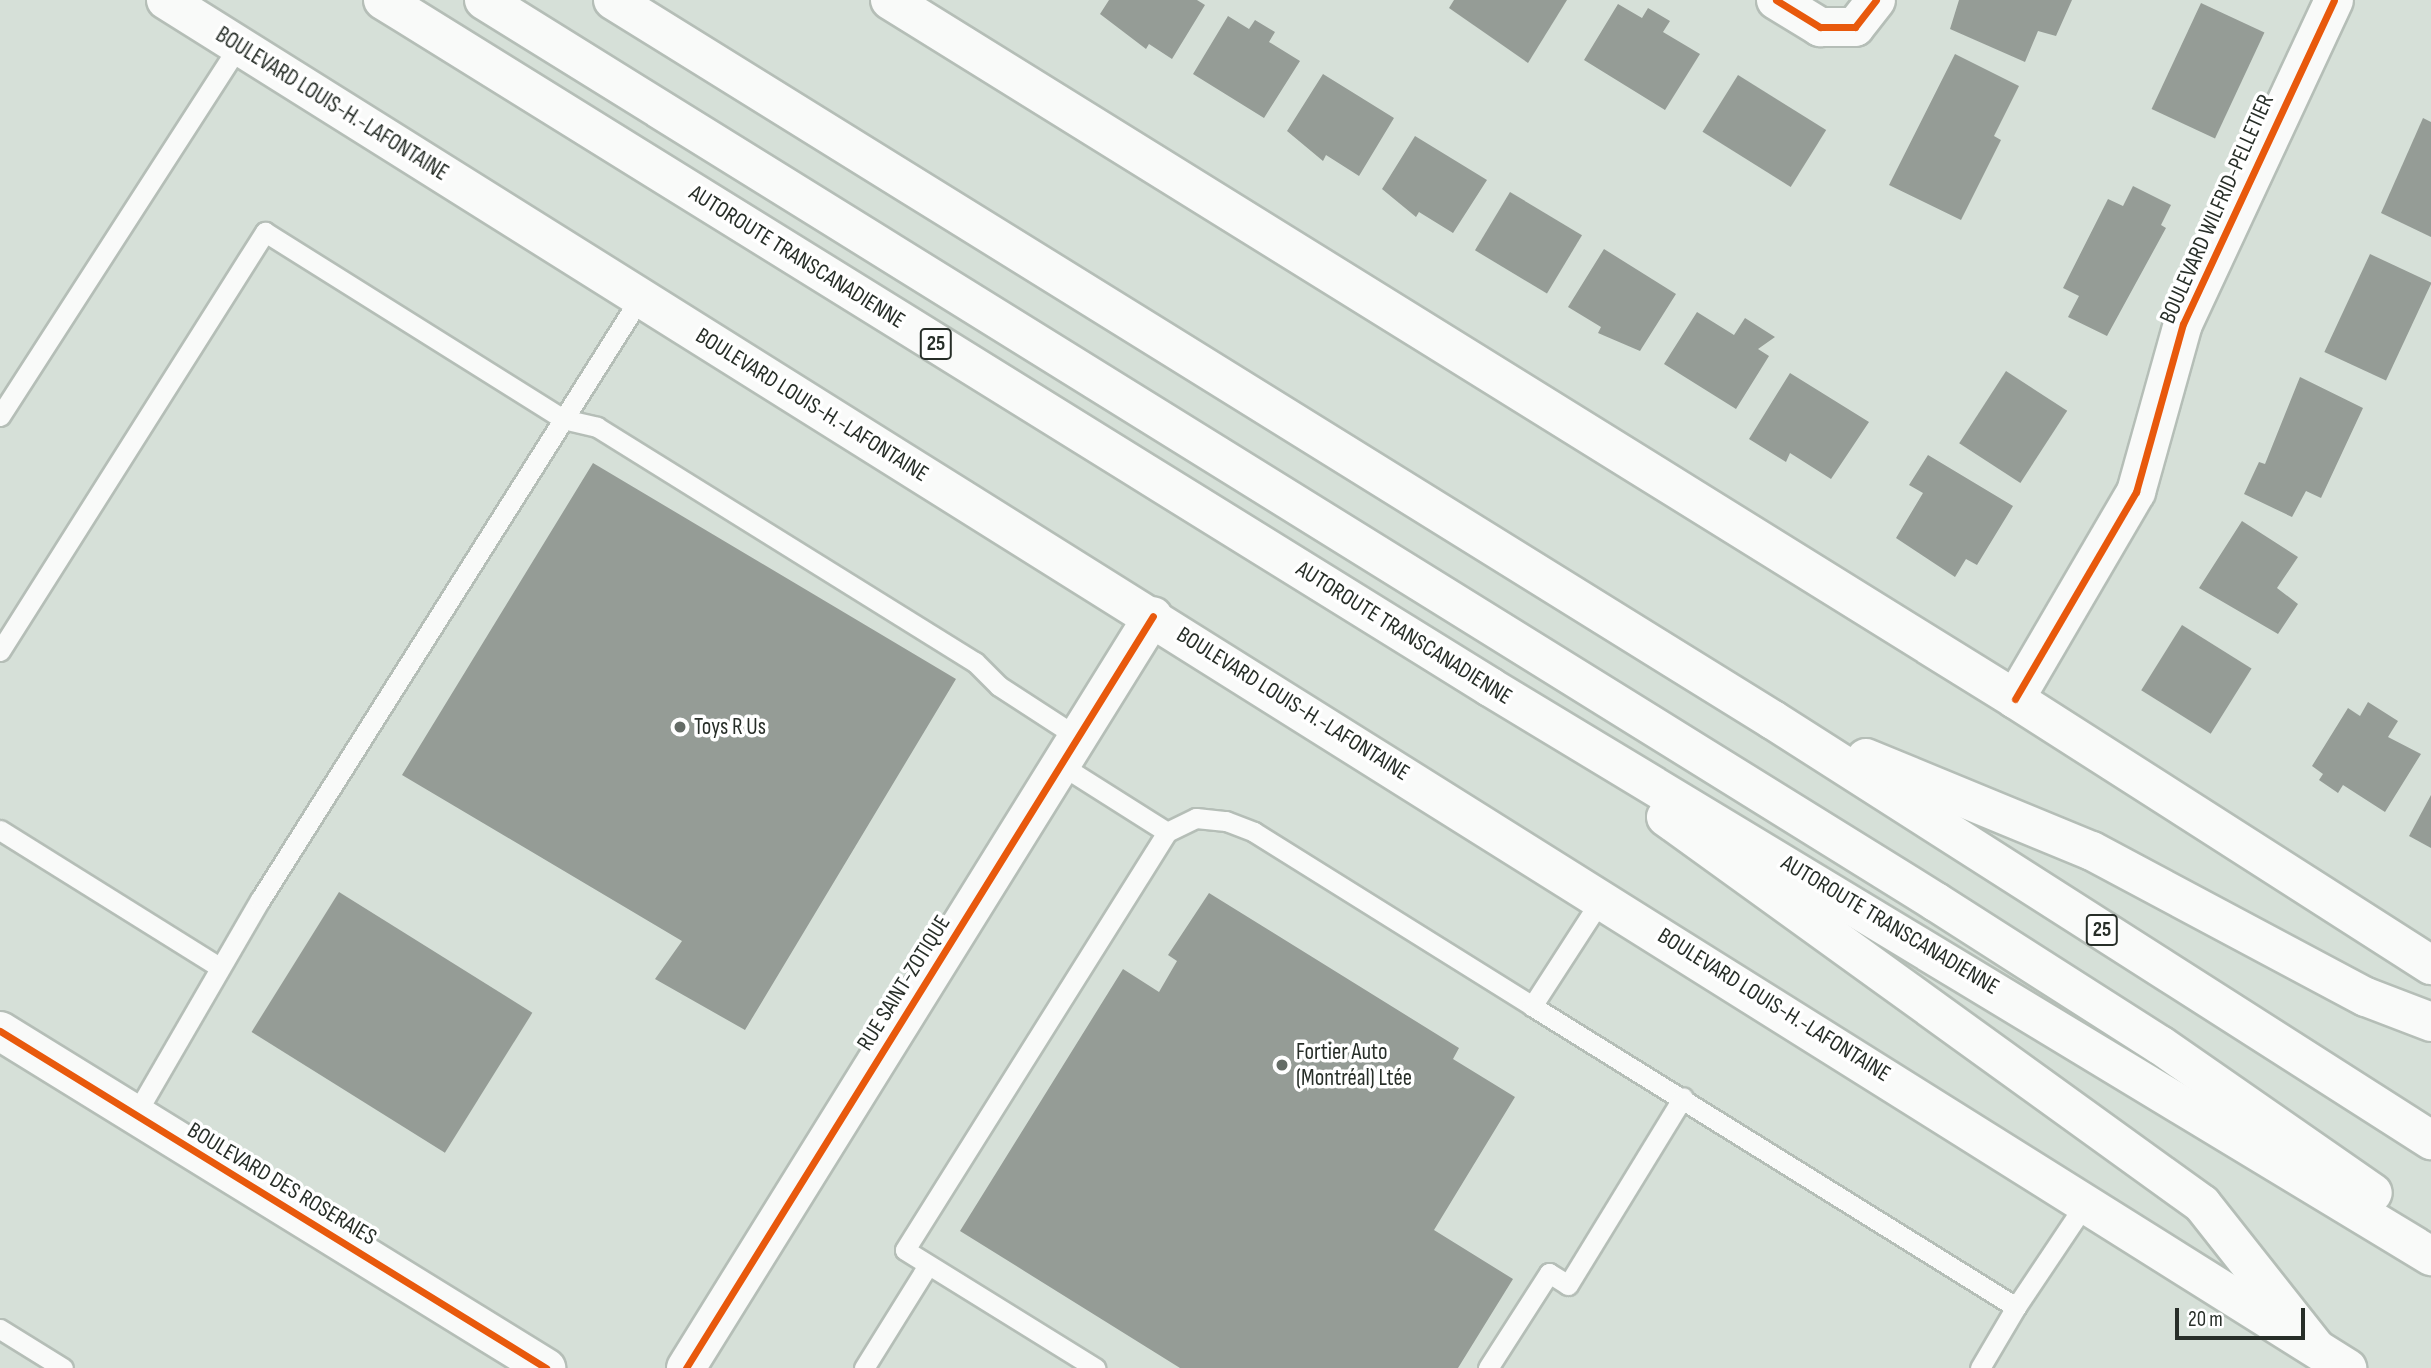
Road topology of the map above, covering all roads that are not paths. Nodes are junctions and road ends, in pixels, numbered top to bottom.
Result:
1 (166, 0) edge
2 (383, 0) edge
3 (484, 0) edge
4 (613, 0) edge
5 (890, 0) edge
6 (1776, 0) edge
7 (1876, 0) edge
8 (2334, 0) edge
9 (239, 45) junction
10 (640, 298) junction
11 (0, 415) edge
12 (564, 419) junction
13 (1153, 617) junction
14 (0, 650) edge
15 (1490, 687) junction
16 (2015, 699) junction
17 (1773, 720) junction
18 (1070, 752) junction
19 (0, 830) edge
20 (1167, 832) junction
21 (1602, 898) junction
22 (2431, 965) edge
23 (219, 967) junction
24 (1532, 1006) junction
25 (2431, 1022) edge
26 (0, 1031) edge
27 (1683, 1097) junction
28 (134, 1117) junction
29 (2431, 1140) edge
30 (2087, 1201) junction
31 (2431, 1233) edge
32 (2431, 1256) edge
33 (928, 1265) junction
34 (2016, 1307) junction
35 (0, 1329) edge
36 (2315, 1348) junction
37 (538, 1366) edge
38 (63, 1368) edge
39 (686, 1368) edge
40 (864, 1368) edge
41 (1095, 1368) edge
42 (1488, 1368) edge
43 (1980, 1368) edge
44 (2347, 1368) edge

1 - 9 main road, BOULEVARD LOUIS-H.-LAFONTAINE
2 - 15 main road, AUTOROUTE TRANSCANADIENNE / 25
3 - 31 main road
4 - 17 main road, 25
5 - 16 main road
6 - 7 main road
8 - 16 main road, BOULEVARD WILFRID-PELLETIER
9 - 10 main road, BOULEVARD LOUIS-H.-LAFONTAINE
9 - 11 lane
10 - 12 lane
10 - 13 main road, BOULEVARD LOUIS-H.-LAFONTAINE
12 - 14 lane
12 - 18 lane
12 - 23 lane
13 - 18 main road, RUE SAINT-ZOTIQUE
13 - 21 main road, BOULEVARD LOUIS-H.-LAFONTAINE
15 - 32 main road, AUTOROUTE TRANSCANADIENNE / 25
15 - 36 main road
16 - 22 main road
17 - 25 main road
17 - 29 main road, 25
18 - 20 lane
18 - 39 main road, RUE SAINT-ZOTIQUE
19 - 23 lane
20 - 24 lane
20 - 33 lane
21 - 24 lane
21 - 30 main road, BOULEVARD LOUIS-H.-LAFONTAINE
23 - 28 lane
24 - 27 lane
26 - 28 main road, BOULEVARD DES ROSERAIES
27 - 34 lane
27 - 42 lane
28 - 37 main road, BOULEVARD DES ROSERAIES
30 - 34 lane
30 - 36 main road, BOULEVARD LOUIS-H.-LAFONTAINE
33 - 40 lane
33 - 41 lane
34 - 43 lane
35 - 38 lane
36 - 44 main road, BOULEVARD LOUIS-H.-LAFONTAINE

